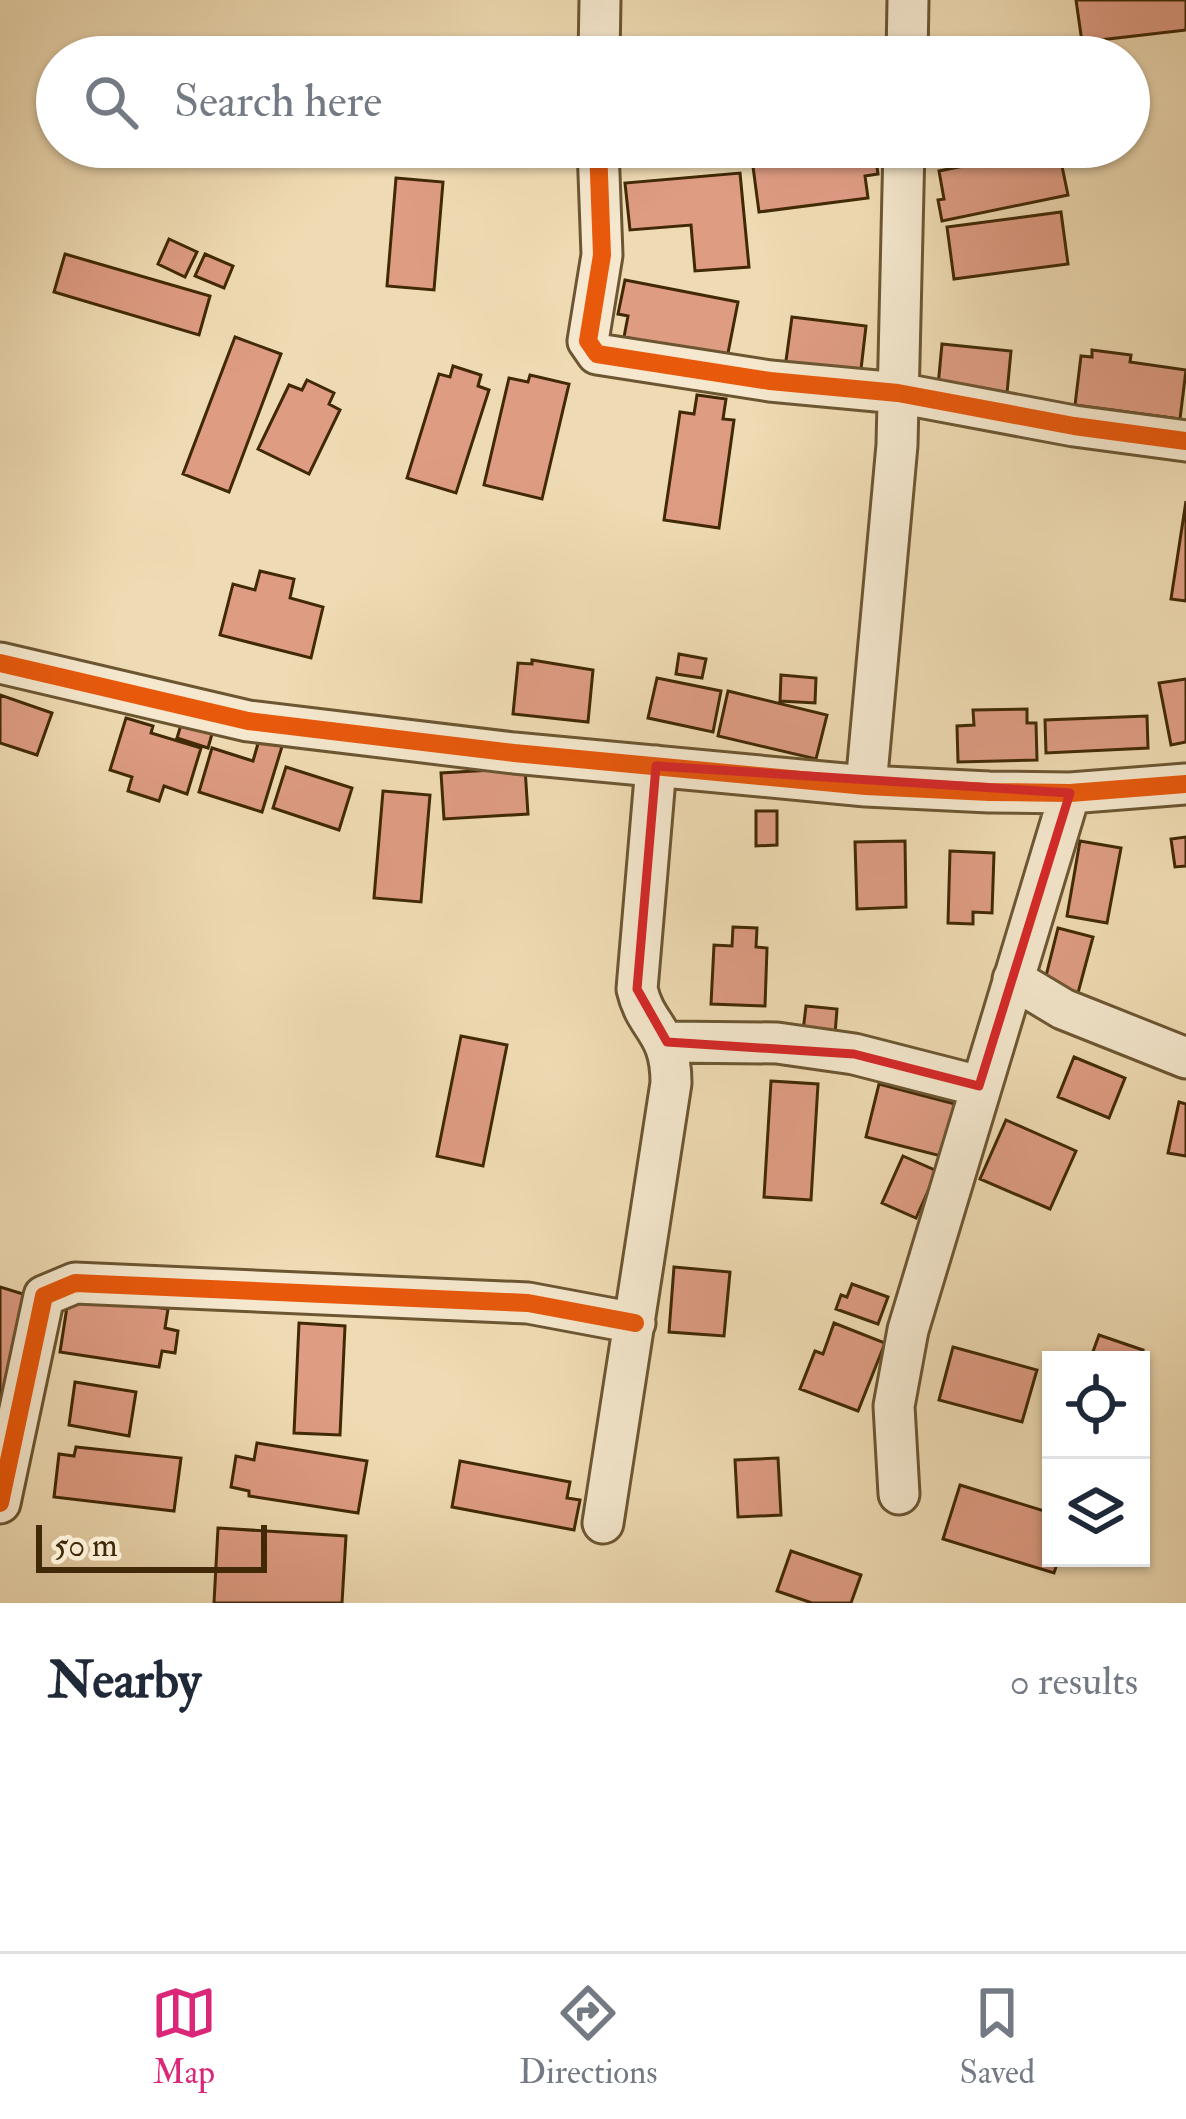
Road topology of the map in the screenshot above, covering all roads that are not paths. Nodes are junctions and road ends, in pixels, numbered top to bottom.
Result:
1 (600, 0) edge
2 (908, 0) edge
3 (599, 36) edge
4 (907, 36) edge
5 (599, 168) edge
6 (903, 168) edge
7 (898, 393) junction
8 (1186, 441) edge
9 (0, 663) edge
10 (656, 766) junction
11 (1186, 784) edge
12 (866, 786) junction
13 (1070, 793) junction
14 (1012, 979) junction
15 (667, 1042) junction
16 (1186, 1058) edge
17 (979, 1086) junction
18 (634, 1323) junction
19 (899, 1494) dead end
20 (0, 1503) edge
21 (603, 1522) dead end

1 - 3 street
2 - 4 street
5 - 7 street
6 - 7 street
7 - 8 street
7 - 12 street
9 - 10 street
10 - 12 street
10 - 15 street
11 - 13 street
12 - 13 street
13 - 14 street
14 - 16 street
14 - 17 street
15 - 17 street
15 - 18 street
17 - 19 street
18 - 20 street
18 - 21 street

